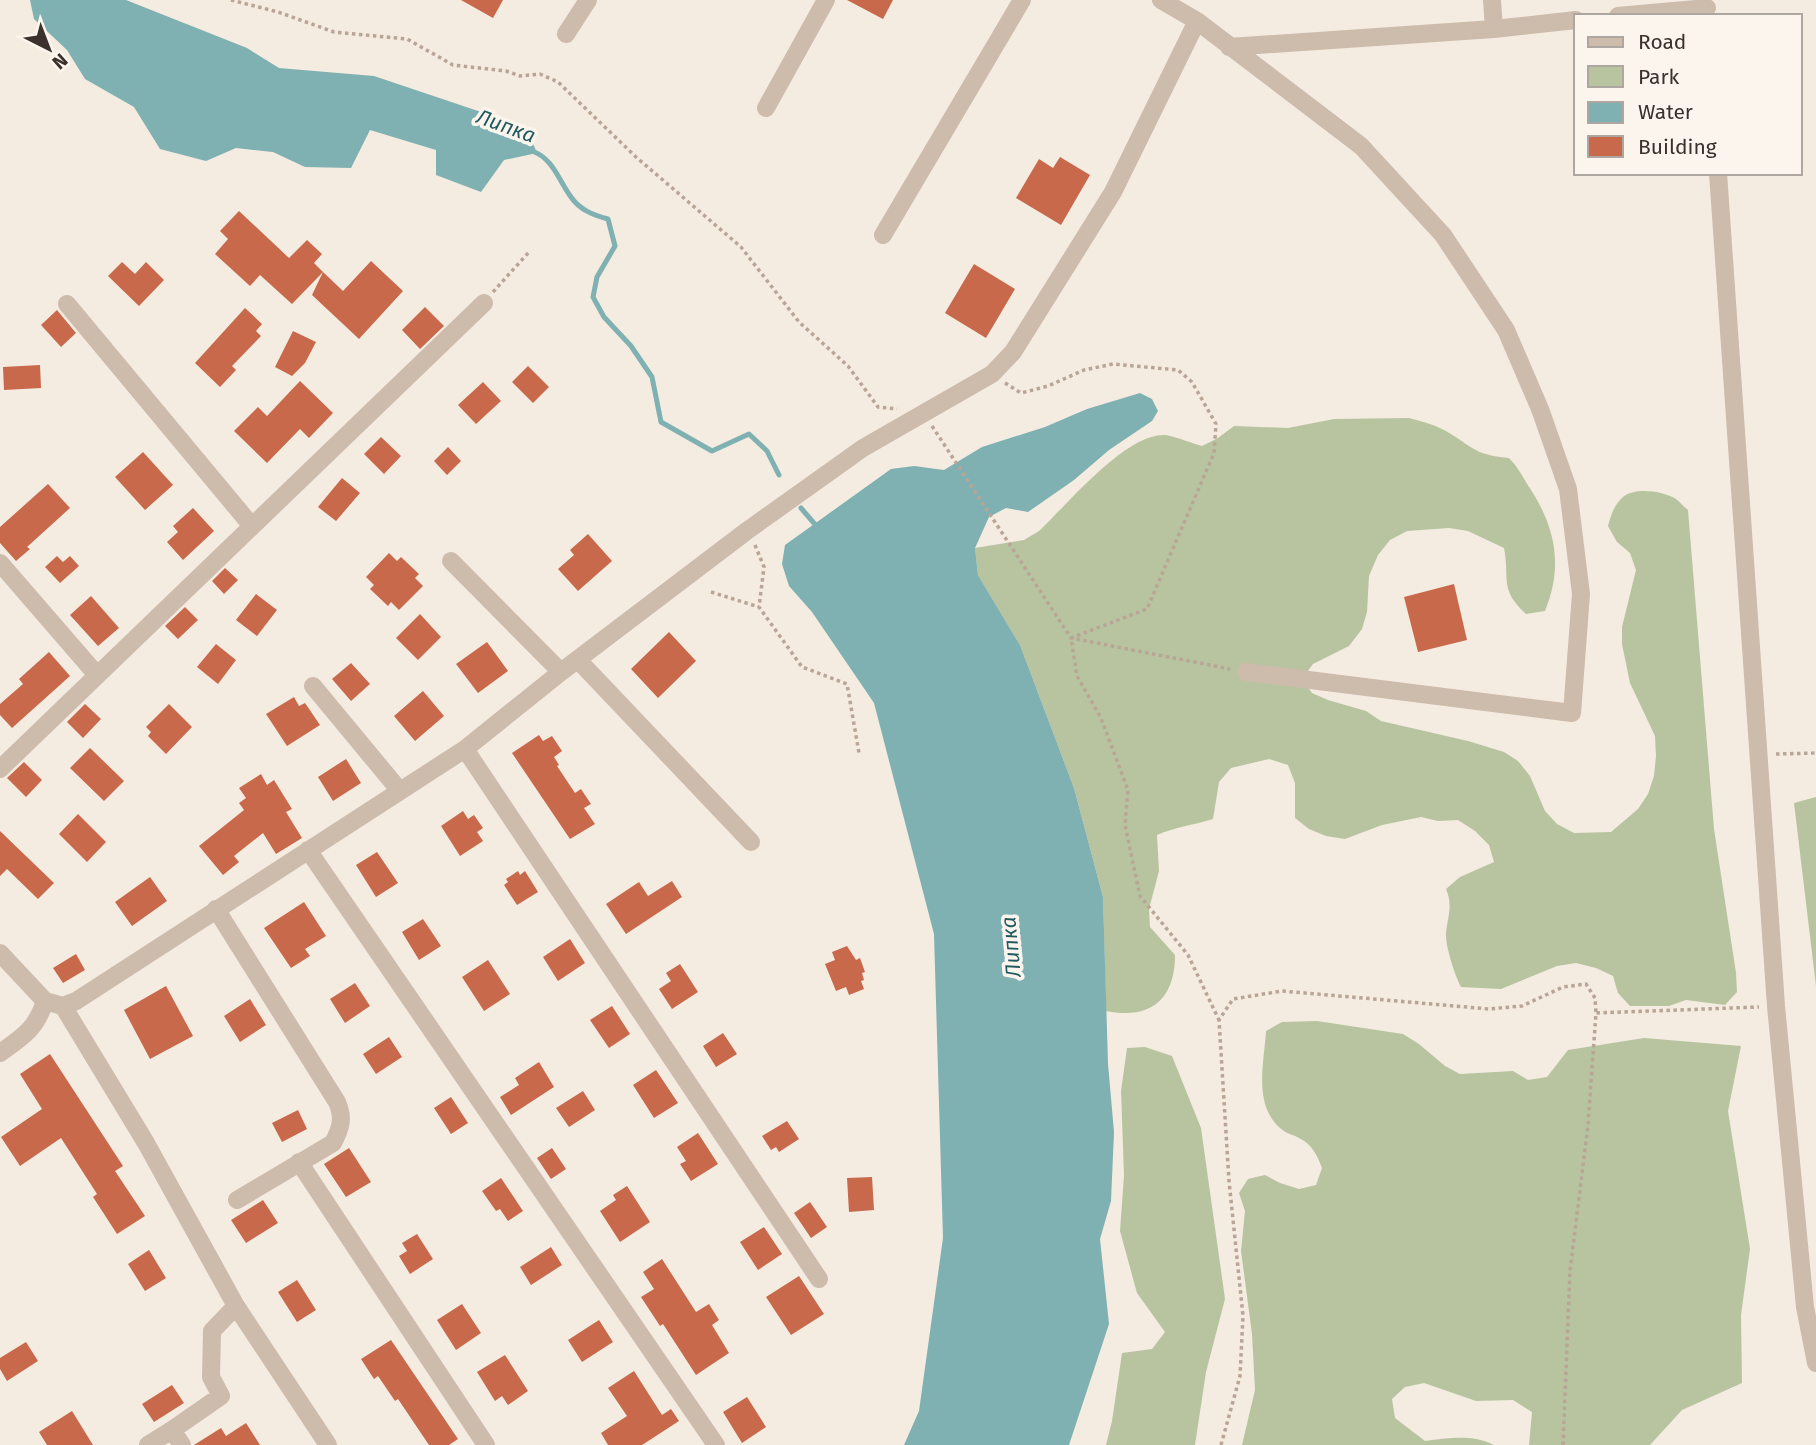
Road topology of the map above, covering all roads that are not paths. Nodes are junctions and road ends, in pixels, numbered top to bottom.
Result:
1 (588, 0) edge
2 (826, 0) edge
3 (1022, 0) edge
4 (1161, 0) edge
5 (1492, 0) edge
6 (1707, 8) edge
7 (1193, 13) edge
8 (1640, 14) edge
9 (1574, 20) edge
10 (1494, 29) junction
11 (566, 34) dead end
12 (1229, 47) junction
13 (766, 108) dead end
14 (1718, 175) edge
15 (883, 235) dead end
16 (484, 303) road end
17 (67, 304) dead end
18 (251, 525) junction
19 (451, 561) dead end
20 (0, 563) edge
21 (578, 660) junction
22 (1246, 672) road end
23 (561, 673) junction
24 (97, 675) junction
25 (313, 686) dead end
26 (466, 749) junction
27 (0, 769) edge
28 (400, 791) junction
29 (751, 842) dead end
30 (308, 850) junction
31 (216, 909) junction
32 (0, 953) edge
33 (44, 1001) junction
34 (63, 1006) junction
35 (0, 1052) edge
36 (299, 1162) junction
37 (237, 1200) dead end
38 (818, 1279) dead end
39 (236, 1306) junction
40 (1816, 1363) edge
41 (177, 1437) edge
42 (148, 1445) edge
43 (328, 1445) edge
44 (486, 1445) edge
45 (716, 1445) edge

1 - 11 street
2 - 13 street
3 - 15 street
4 - 7 street
5 - 10 street
6 - 8 street
7 - 12 street
7 - 21 street
9 - 10 street
10 - 12 street
12 - 22 street
14 - 40 street
16 - 18 street
17 - 18 street
18 - 24 street
19 - 23 street
20 - 24 street
21 - 23 street
21 - 29 street
23 - 26 street
24 - 27 street
25 - 28 street
26 - 28 street
26 - 38 street
28 - 30 street
30 - 31 street
30 - 45 street
31 - 34 street
31 - 36 street
32 - 33 street
33 - 34 street
33 - 35 street
34 - 39 street
36 - 37 street
36 - 44 street
39 - 41 street
39 - 43 street
41 - 42 street

